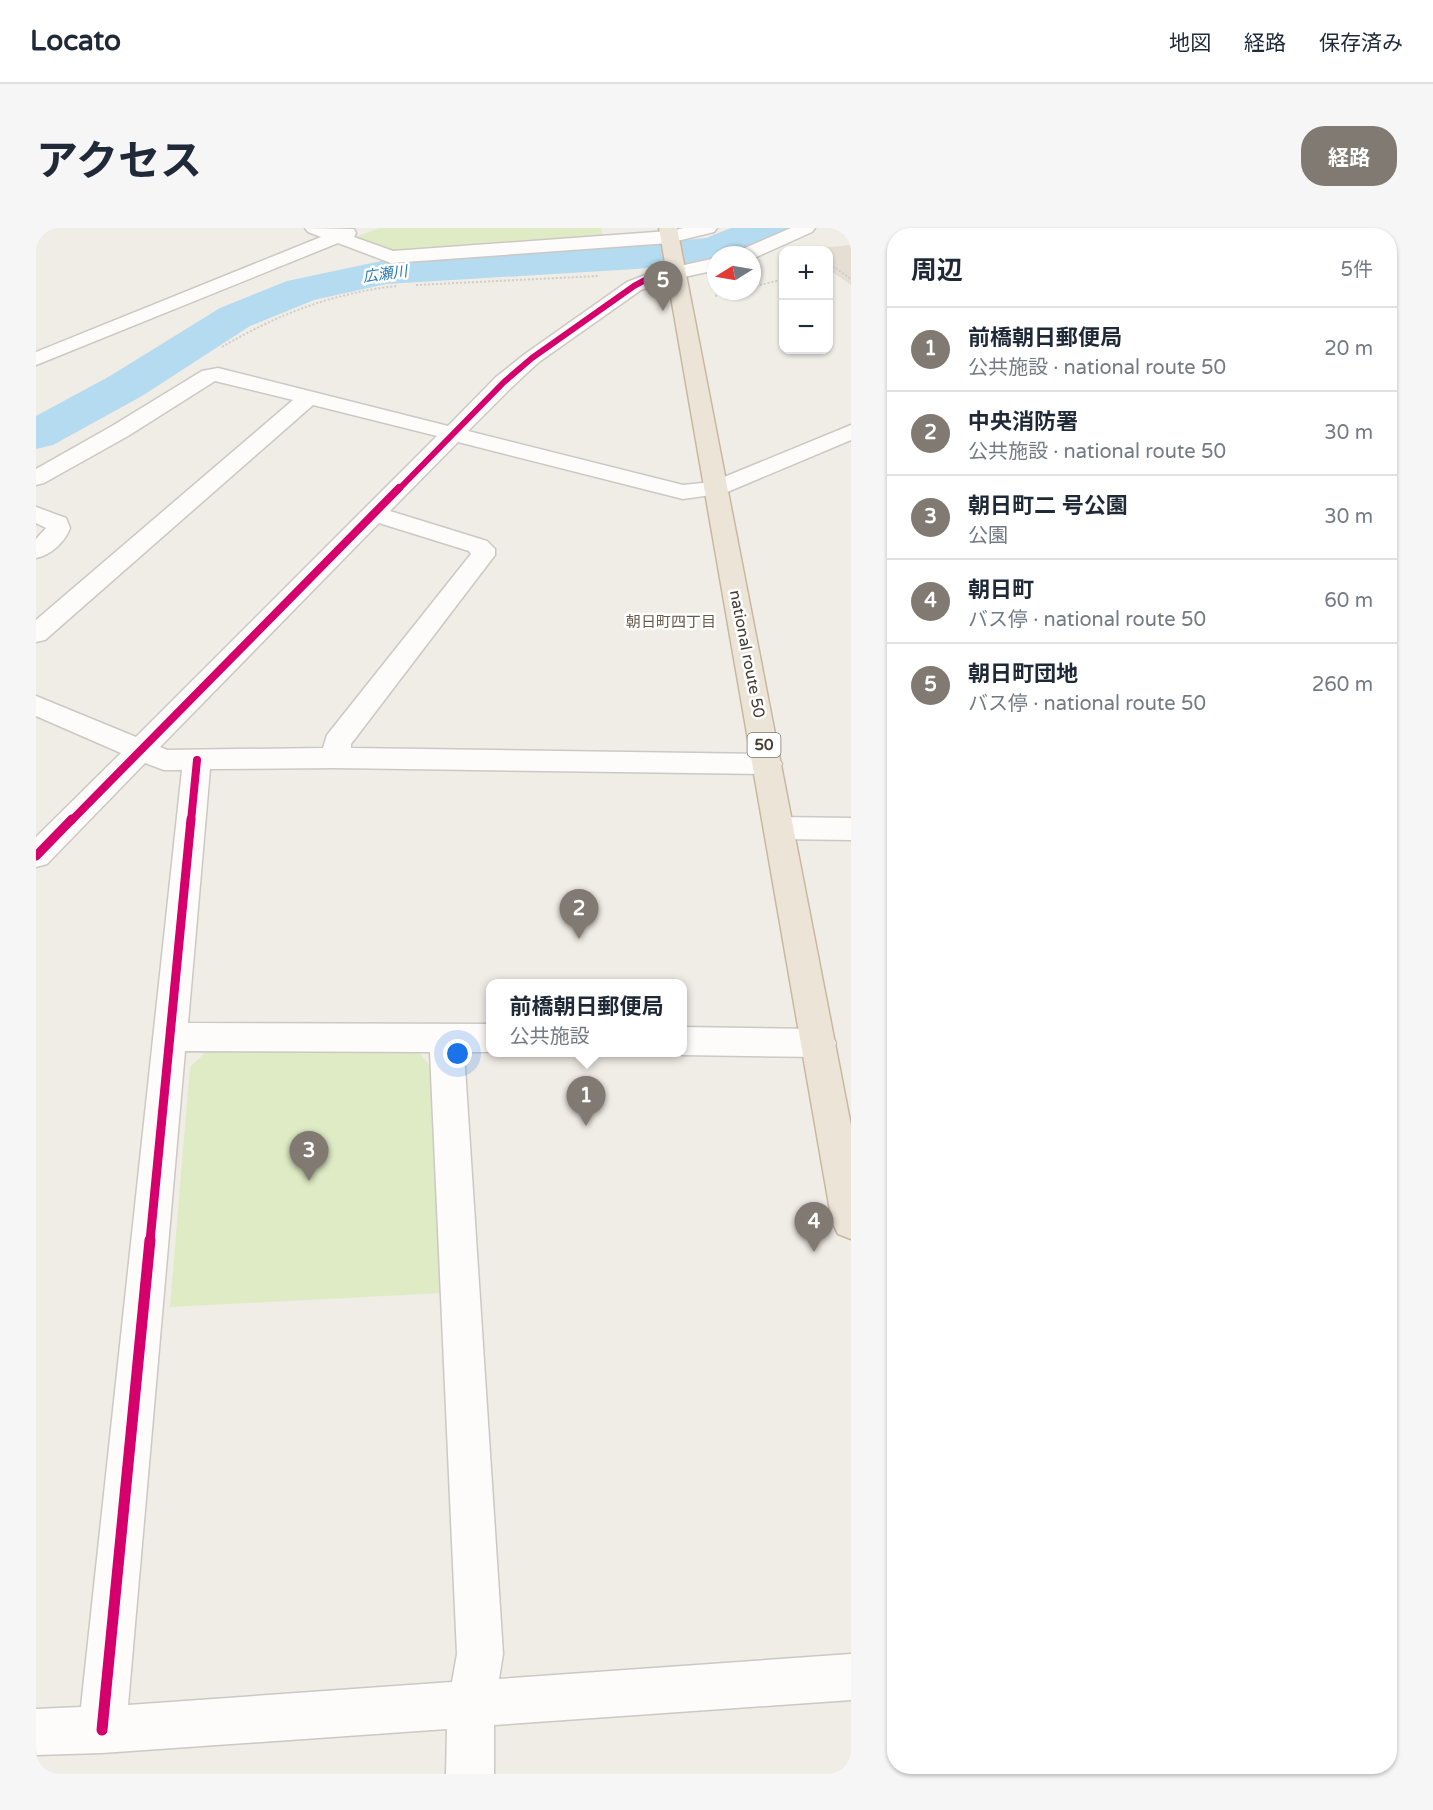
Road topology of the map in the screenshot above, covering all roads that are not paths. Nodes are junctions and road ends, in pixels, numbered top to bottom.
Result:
1 (314, 228) edge
2 (363, 228) edge
3 (708, 228) edge
4 (806, 228) edge
5 (669, 235) edge
6 (335, 237) junction
7 (761, 248) edge
8 (707, 266) edge
9 (676, 271) junction
10 (36, 358) edge
11 (309, 397) junction
12 (851, 432) edge
13 (453, 434) junction
14 (36, 478) edge
15 (717, 488) junction
16 (36, 514) edge
17 (376, 514) junction
18 (36, 551) edge
19 (36, 634) edge
20 (36, 705) edge
21 (141, 749) junction
22 (336, 758) junction
23 (197, 760) junction
24 (768, 764) junction
25 (779, 828) junction
26 (851, 829) edge
27 (36, 856) edge
28 (171, 1037) junction
29 (446, 1038) junction
30 (486, 1038) edge
31 (687, 1041) edge
32 (819, 1043) junction
33 (851, 1222) edge
34 (851, 1677) edge
35 (471, 1705) junction
36 (102, 1730) junction
37 (36, 1732) edge
38 (470, 1774) edge

1 - 6 street
2 - 6 street
3 - 5 street
4 - 7 street
5 - 6 street
5 - 9 highway, national route 50 / 50
6 - 10 street
8 - 9 street
9 - 13 street
9 - 15 highway, national route 50 / 50
11 - 13 street
11 - 14 street
11 - 19 street
12 - 15 street
13 - 15 street
13 - 17 street
15 - 24 highway, national route 50 / 50
16 - 18 street
17 - 21 street
17 - 22 street
20 - 21 street
21 - 23 street
21 - 27 street
22 - 23 street
22 - 24 street
23 - 28 street
24 - 25 highway, national route 50 / 50
25 - 26 street
25 - 32 highway, national route 50 / 50
28 - 29 street
28 - 36 street
29 - 30 street
29 - 35 street
31 - 32 street
32 - 33 highway, national route 50 / 50
34 - 35 street
35 - 36 street
35 - 38 street
36 - 37 street

